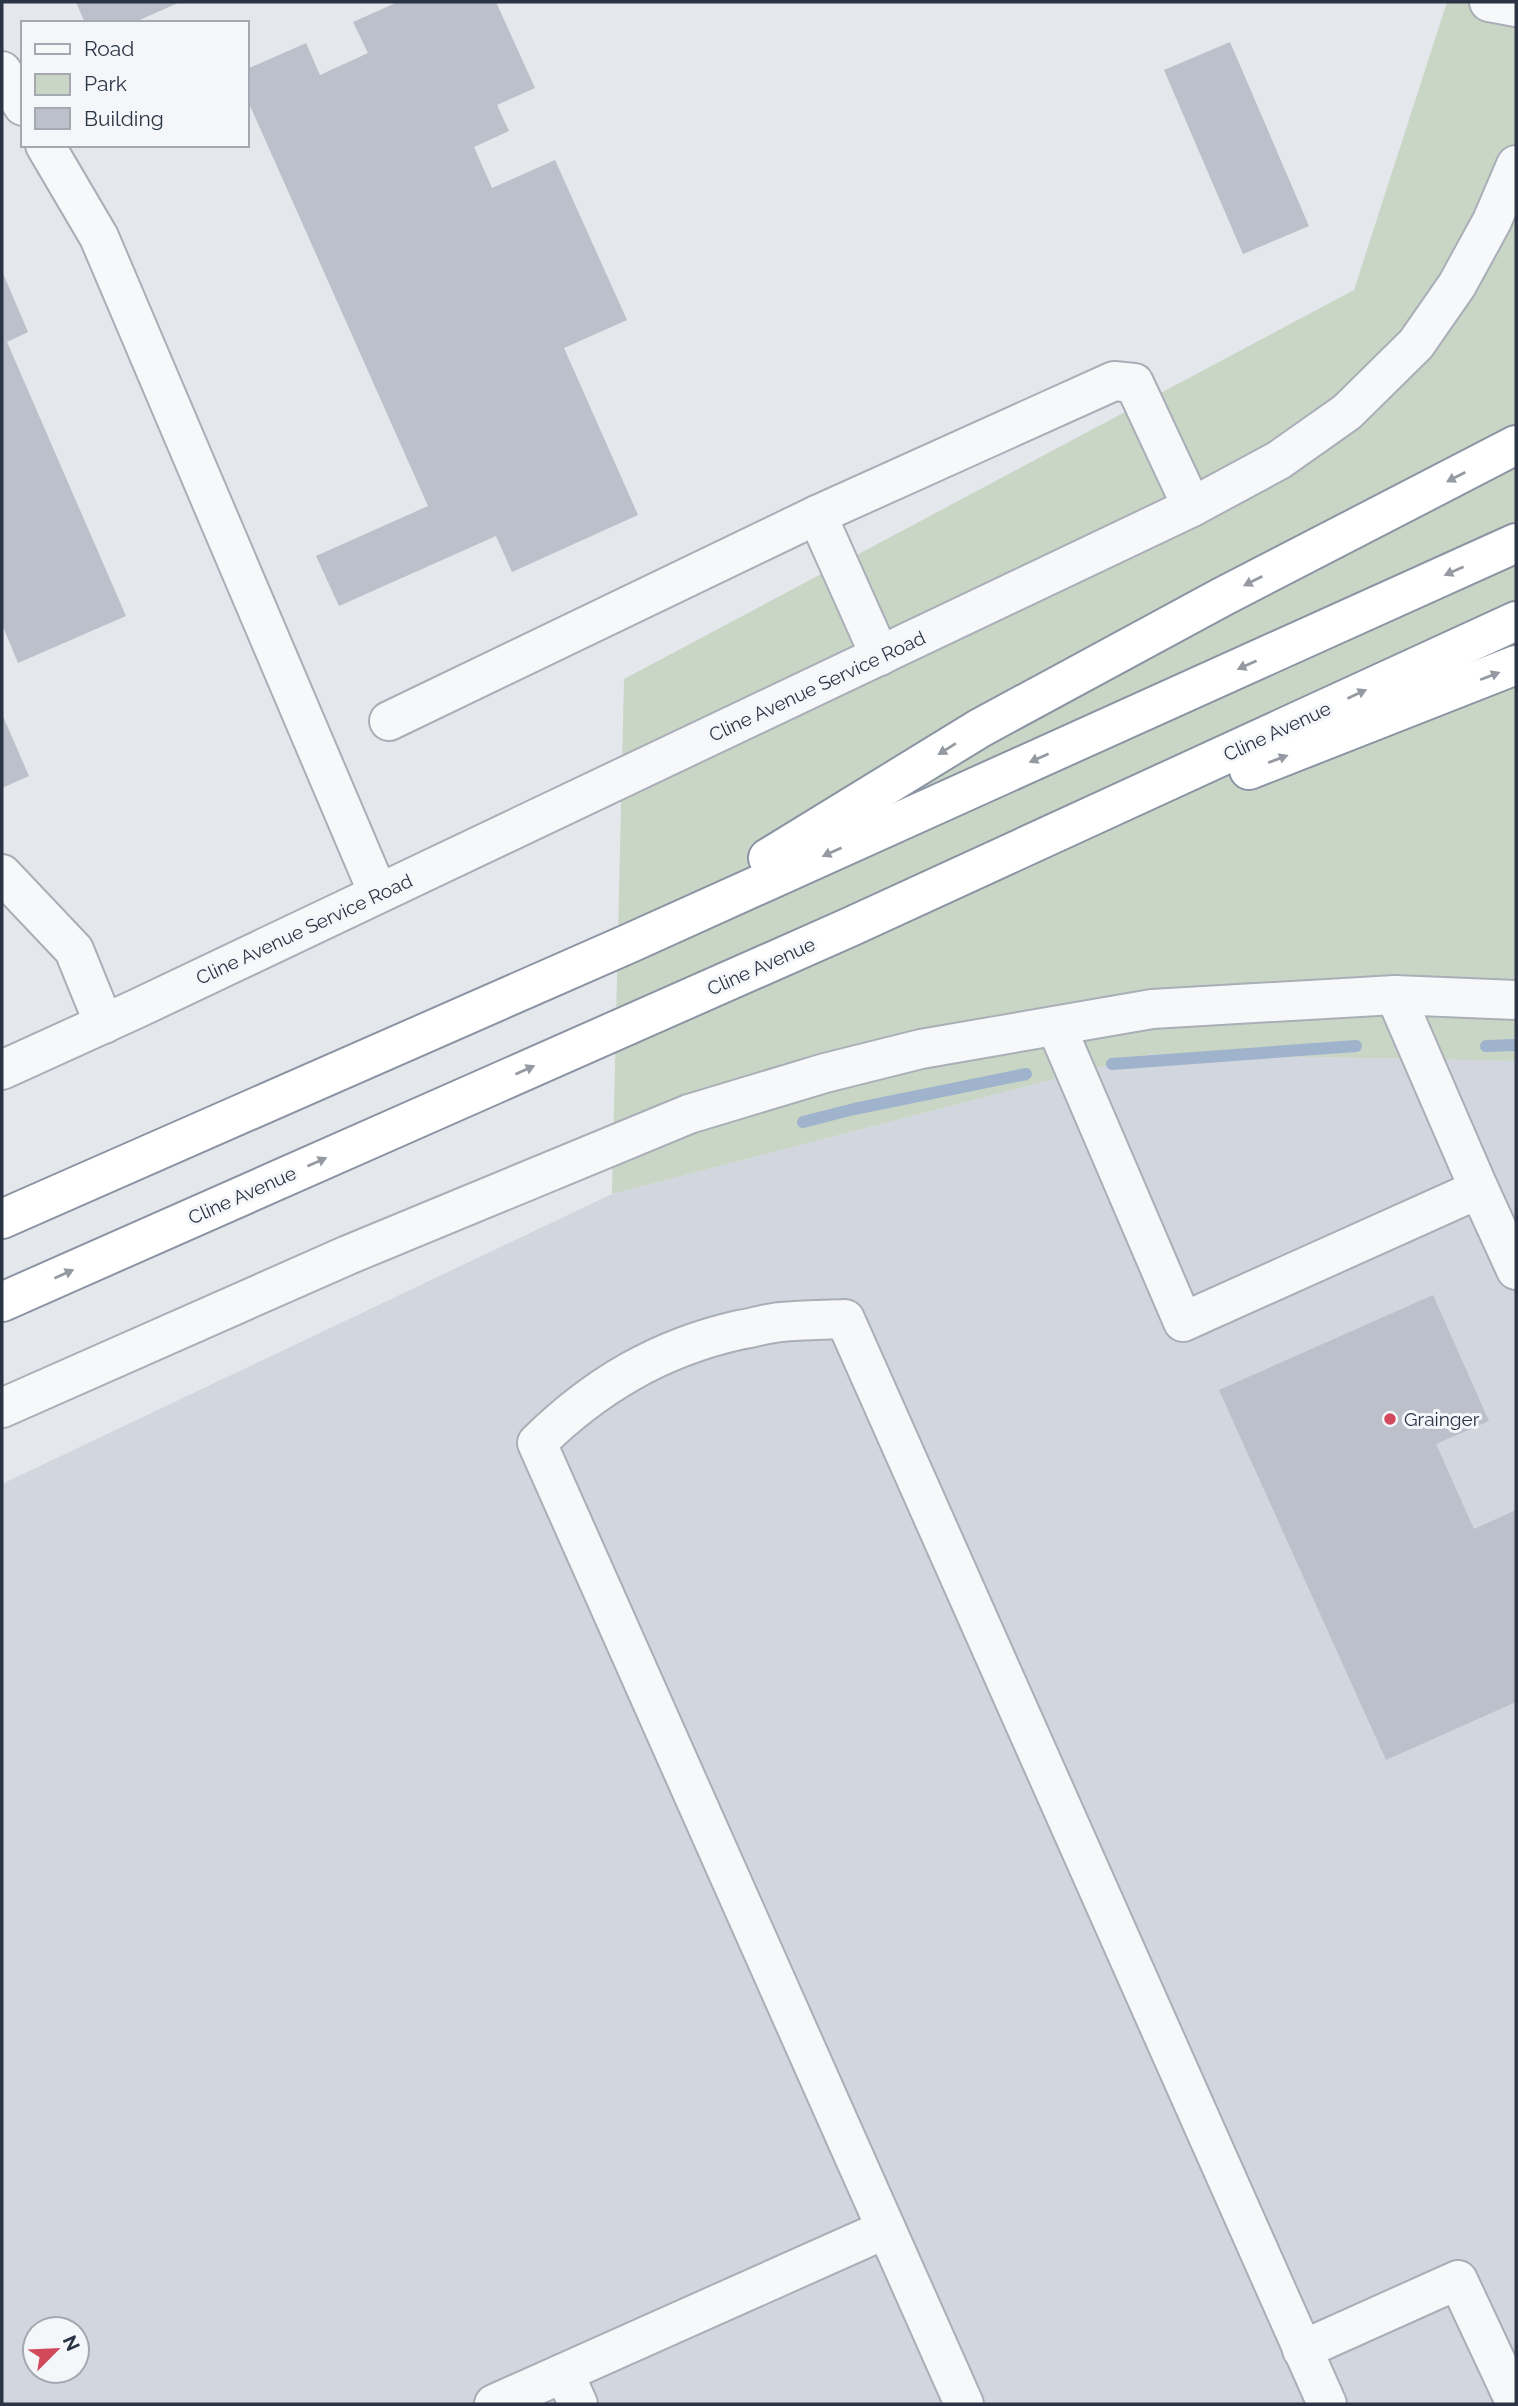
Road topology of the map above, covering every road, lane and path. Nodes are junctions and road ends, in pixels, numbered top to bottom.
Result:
1 (1489, 2) edge
2 (1516, 7) edge
3 (2, 71) edge
4 (21, 103) edge
5 (46, 147) edge
6 (1516, 165) edge
7 (1516, 445) edge
8 (1192, 507) junction
9 (817, 515) junction
10 (1516, 543) edge
11 (1516, 621) edge
12 (880, 656) junction
13 (1516, 665) edge
14 (389, 721) dead end
15 (2, 874) edge
16 (379, 894) junction
17 (850, 927) junction
18 (630, 943) junction
19 (1395, 995) junction
20 (1516, 1000) edge
21 (104, 1024) junction
22 (1056, 1026) junction
23 (2, 1070) edge
24 (1479, 1189) junction
25 (2, 1219) edge
26 (1516, 1270) edge
27 (2, 1301) edge
28 (2, 1408) edge
29 (886, 2229) junction
30 (1302, 2350) junction
31 (571, 2389) edge
32 (494, 2404) edge
33 (964, 2404) edge
34 (1326, 2404) edge
35 (1516, 2404) edge

1 - 2 street
3 - 4 street
5 - 16 street
6 - 8 street, Cline Avenue Service Road
7 -> 18 highway
8 - 9 street
8 - 12 street, Cline Avenue Service Road
9 - 12 street
9 - 14 street
10 -> 18 highway
17 -> 11 highway, Cline Avenue
12 - 16 street, Cline Avenue Service Road
17 -> 13 highway
15 - 21 street
16 - 21 street, Cline Avenue Service Road
27 -> 17 highway, Cline Avenue
18 - 25 highway
19 - 20 street
19 - 22 street
19 - 24 street
21 - 23 street, Cline Avenue Service Road
22 - 24 street
22 - 28 street
24 - 26 street
29 - 30 street
29 - 31 street
29 - 33 street
30 - 34 street
30 - 35 street
31 - 32 street

